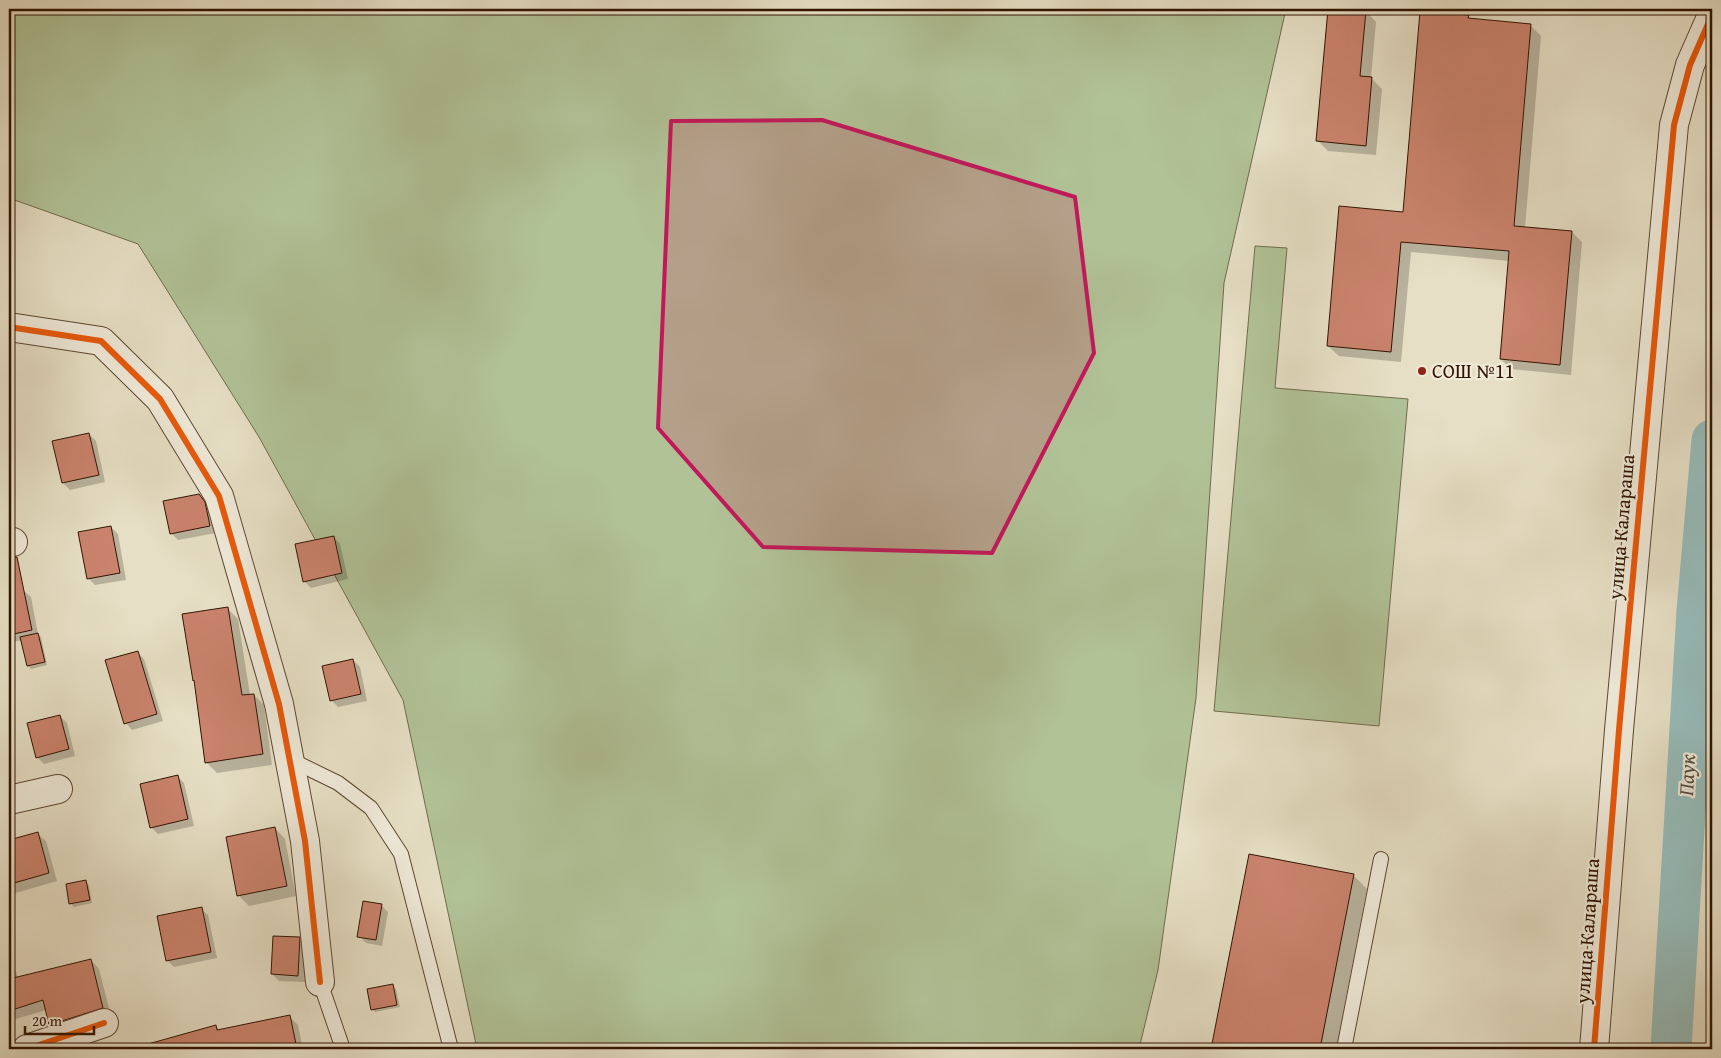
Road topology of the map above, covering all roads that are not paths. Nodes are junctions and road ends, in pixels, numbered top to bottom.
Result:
1 (1712, 15) edge
2 (9, 327) edge
3 (289, 758) junction
4 (58, 789) dead end
5 (9, 800) edge
6 (1381, 859) dead end
7 (320, 982) joint
8 (104, 1023) dead end
9 (27, 1049) edge
10 (343, 1049) edge
11 (451, 1049) edge
12 (1344, 1049) edge
13 (1594, 1049) edge

1 - 13 street, улица Калараша
2 - 3 street
3 - 7 street
3 - 11 lane
4 - 5 street
6 - 12 lane
7 - 10 lane
8 - 9 street

